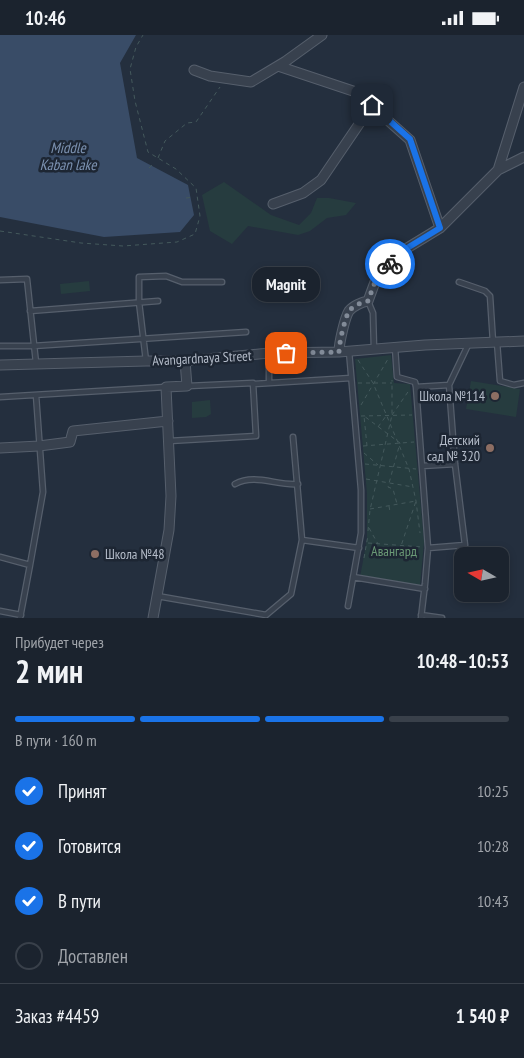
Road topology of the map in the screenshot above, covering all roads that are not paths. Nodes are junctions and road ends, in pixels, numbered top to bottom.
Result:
1 (322, 35) edge
2 (278, 66) junction
3 (194, 69) dead end
4 (524, 87) edge
5 (372, 105) junction
6 (524, 157) edge
7 (498, 170) junction
8 (273, 204) dead end
9 (440, 228) junction
10 (0, 280) edge
11 (222, 281) dead end
12 (459, 282) dead end
13 (158, 301) dead end
14 (368, 301) junction
15 (139, 302) junction
16 (30, 311) junction
17 (246, 332) dead end
18 (142, 339) junction
19 (524, 341) edge
20 (495, 342) junction
21 (469, 343) junction
22 (33, 345) junction
23 (0, 346) edge
24 (395, 347) junction
25 (374, 349) junction
26 (339, 352) junction
27 (269, 353) junction
28 (352, 353) junction
29 (146, 361) junction
30 (185, 361) junction
31 (36, 363) junction
32 (0, 365) edge
33 (352, 381) junction
34 (269, 383) junction
35 (524, 383) edge
36 (254, 384) junction
37 (415, 384) junction
38 (449, 385) junction
39 (166, 387) junction
40 (187, 387) junction
41 (36, 395) junction
42 (0, 397) edge
43 (168, 421) junction
44 (293, 437) dead end
45 (169, 441) junction
46 (39, 446) junction
47 (0, 448) edge
48 (455, 464) junction
49 (422, 468) junction
50 (235, 484) dead end
51 (298, 484) junction
52 (302, 540) junction
53 (359, 548) junction
54 (428, 548) junction
55 (0, 557) edge
56 (30, 565) junction
57 (353, 577) junction
58 (424, 589) junction
59 (157, 597) junction
60 (348, 606) dead end
61 (0, 611) edge
62 (421, 616) edge
63 (20, 617) edge
64 (153, 618) edge
65 (442, 618) edge

1 - 2 street
2 - 3 street
2 - 5 street
4 - 7 street
5 - 8 street
5 - 9 street
6 - 7 street
7 - 9 street
9 - 14 street
10 - 16 lane
11 - 15 lane
12 - 20 lane
13 - 15 lane
14 - 25 lane
14 - 26 street
15 - 16 lane
15 - 18 lane
16 - 22 lane
17 - 18 lane
18 - 22 lane
18 - 29 lane
19 - 20 street, Avangardnaya Street
20 - 21 street, Avangardnaya Street
20 - 35 lane
21 - 24 street, Avangardnaya Street
21 - 38 lane
22 - 23 lane
22 - 31 lane
24 - 25 street, Avangardnaya Street
24 - 37 lane
25 - 28 street, Avangardnaya Street
26 - 27 street, Avangardnaya Street
26 - 28 street, Avangardnaya Street
27 - 30 street, Avangardnaya Street
27 - 34 lane
28 - 33 lane
29 - 30 street, Avangardnaya Street
29 - 31 street, Avangardnaya Street
30 - 40 street
31 - 32 street, Avangardnaya Street
33 - 34 lane
33 - 53 lane
34 - 36 lane
36 - 40 lane
36 - 45 lane
37 - 38 lane
37 - 49 lane
38 - 48 lane
39 - 40 street
39 - 41 lane
39 - 43 street
41 - 42 lane
41 - 46 lane
43 - 45 street
43 - 46 street
44 - 51 lane
45 - 59 street
46 - 47 street
46 - 56 lane
48 - 49 lane
48 - 54 lane
49 - 54 lane
50 - 51 lane
51 - 52 lane
52 - 53 lane
52 - 59 lane
53 - 57 lane
54 - 58 lane
55 - 56 lane
56 - 63 lane
57 - 58 lane
57 - 60 lane
58 - 62 lane
59 - 64 street
61 - 63 lane
62 - 65 lane

